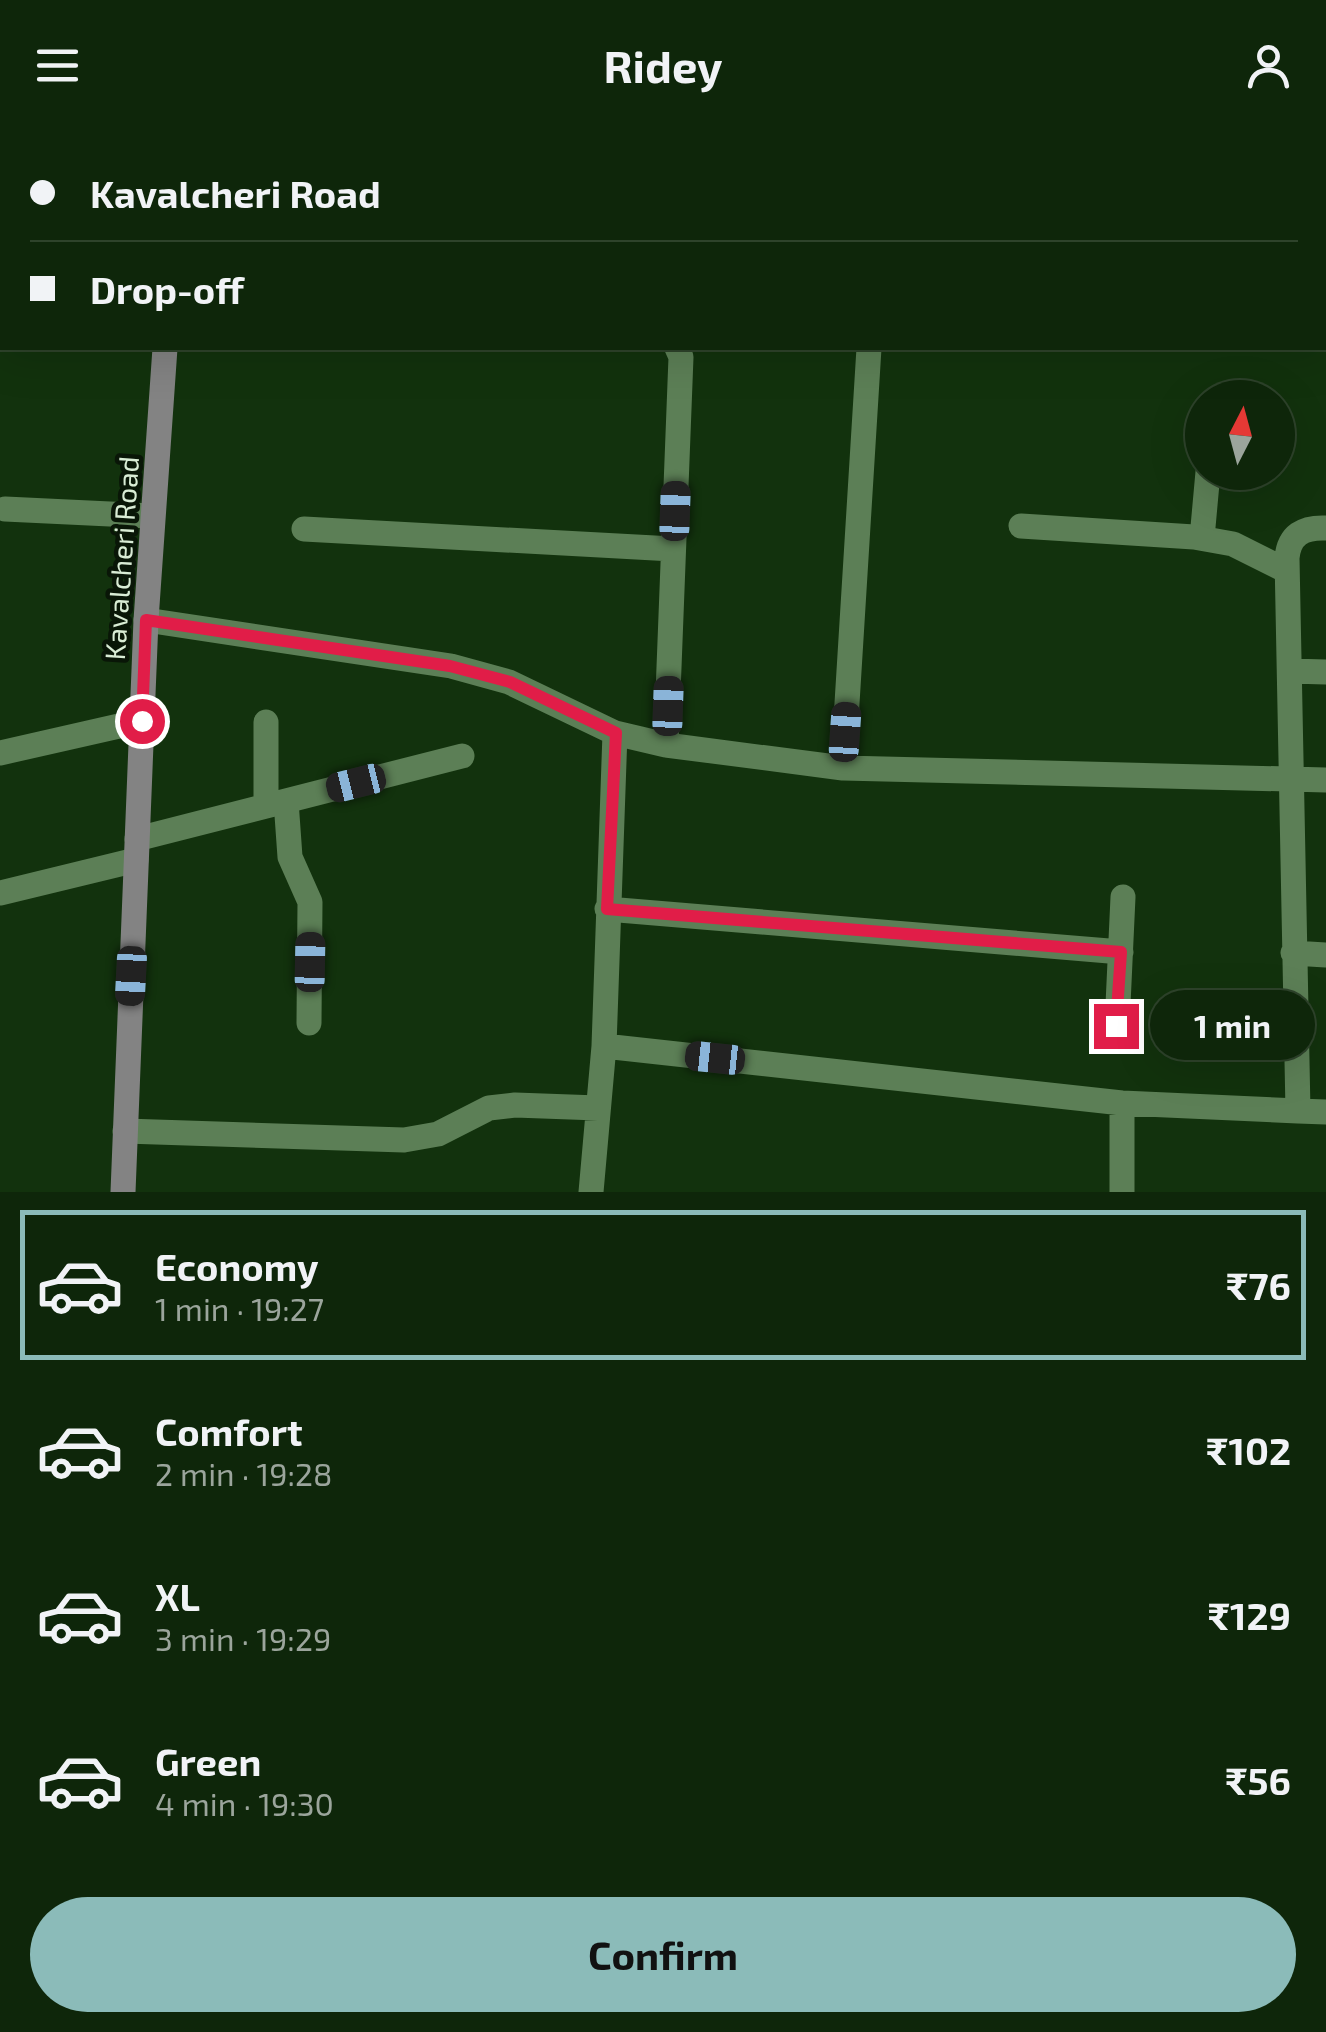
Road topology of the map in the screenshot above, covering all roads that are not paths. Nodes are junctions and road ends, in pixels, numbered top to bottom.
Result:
1 (165, 350) edge
2 (678, 350) edge
3 (869, 350) edge
4 (1206, 490) edge
5 (5, 508) dead end
6 (152, 516) junction
7 (1022, 526) dead end
8 (1326, 528) edge
9 (304, 529) dead end
10 (1202, 538) junction
11 (673, 550) junction
12 (1287, 571) junction
13 (146, 620) junction
14 (1290, 671) junction
15 (1326, 672) edge
16 (142, 721) junction
17 (266, 722) dead end
18 (616, 733) junction
19 (666, 745) junction
20 (0, 753) edge
21 (462, 756) dead end
22 (843, 768) junction
23 (1293, 778) junction
24 (1326, 780) edge
25 (276, 803) junction
26 (136, 850) junction
27 (0, 893) edge
28 (1123, 897) dead end
29 (607, 909) junction
30 (1121, 952) junction
31 (1293, 953) junction
32 (1326, 955) edge
33 (309, 1023) dead end
34 (1116, 1026) dead end
35 (604, 1046) junction
36 (1122, 1102) junction
37 (598, 1108) junction
38 (1298, 1111) junction
39 (1326, 1112) edge
40 (125, 1130) junction
41 (122, 1192) edge
42 (591, 1192) edge
43 (1122, 1192) edge

1 - 6 street, Kavalcheri Road
2 - 11 street
3 - 22 street
4 - 10 street
5 - 6 street
6 - 13 street, Kavalcheri Road
7 - 10 street
8 - 12 street
9 - 11 street
10 - 12 street
11 - 19 street
12 - 14 street
13 - 16 street, Kavalcheri Road
13 - 18 street
14 - 15 street
14 - 23 street
16 - 20 street
16 - 26 street, Kavalcheri Road
17 - 25 street
18 - 19 street
18 - 29 street
19 - 22 street
21 - 25 street
22 - 23 street
23 - 24 street
23 - 31 street
25 - 26 street
25 - 33 street
26 - 27 street
26 - 40 street, Kavalcheri Road
28 - 30 street
29 - 30 street
29 - 35 street
30 - 34 street
31 - 32 street
31 - 38 street
35 - 36 street
35 - 37 street
36 - 38 street
36 - 43 street
37 - 40 street
37 - 42 street
38 - 39 street
40 - 41 street, Kavalcheri Road

